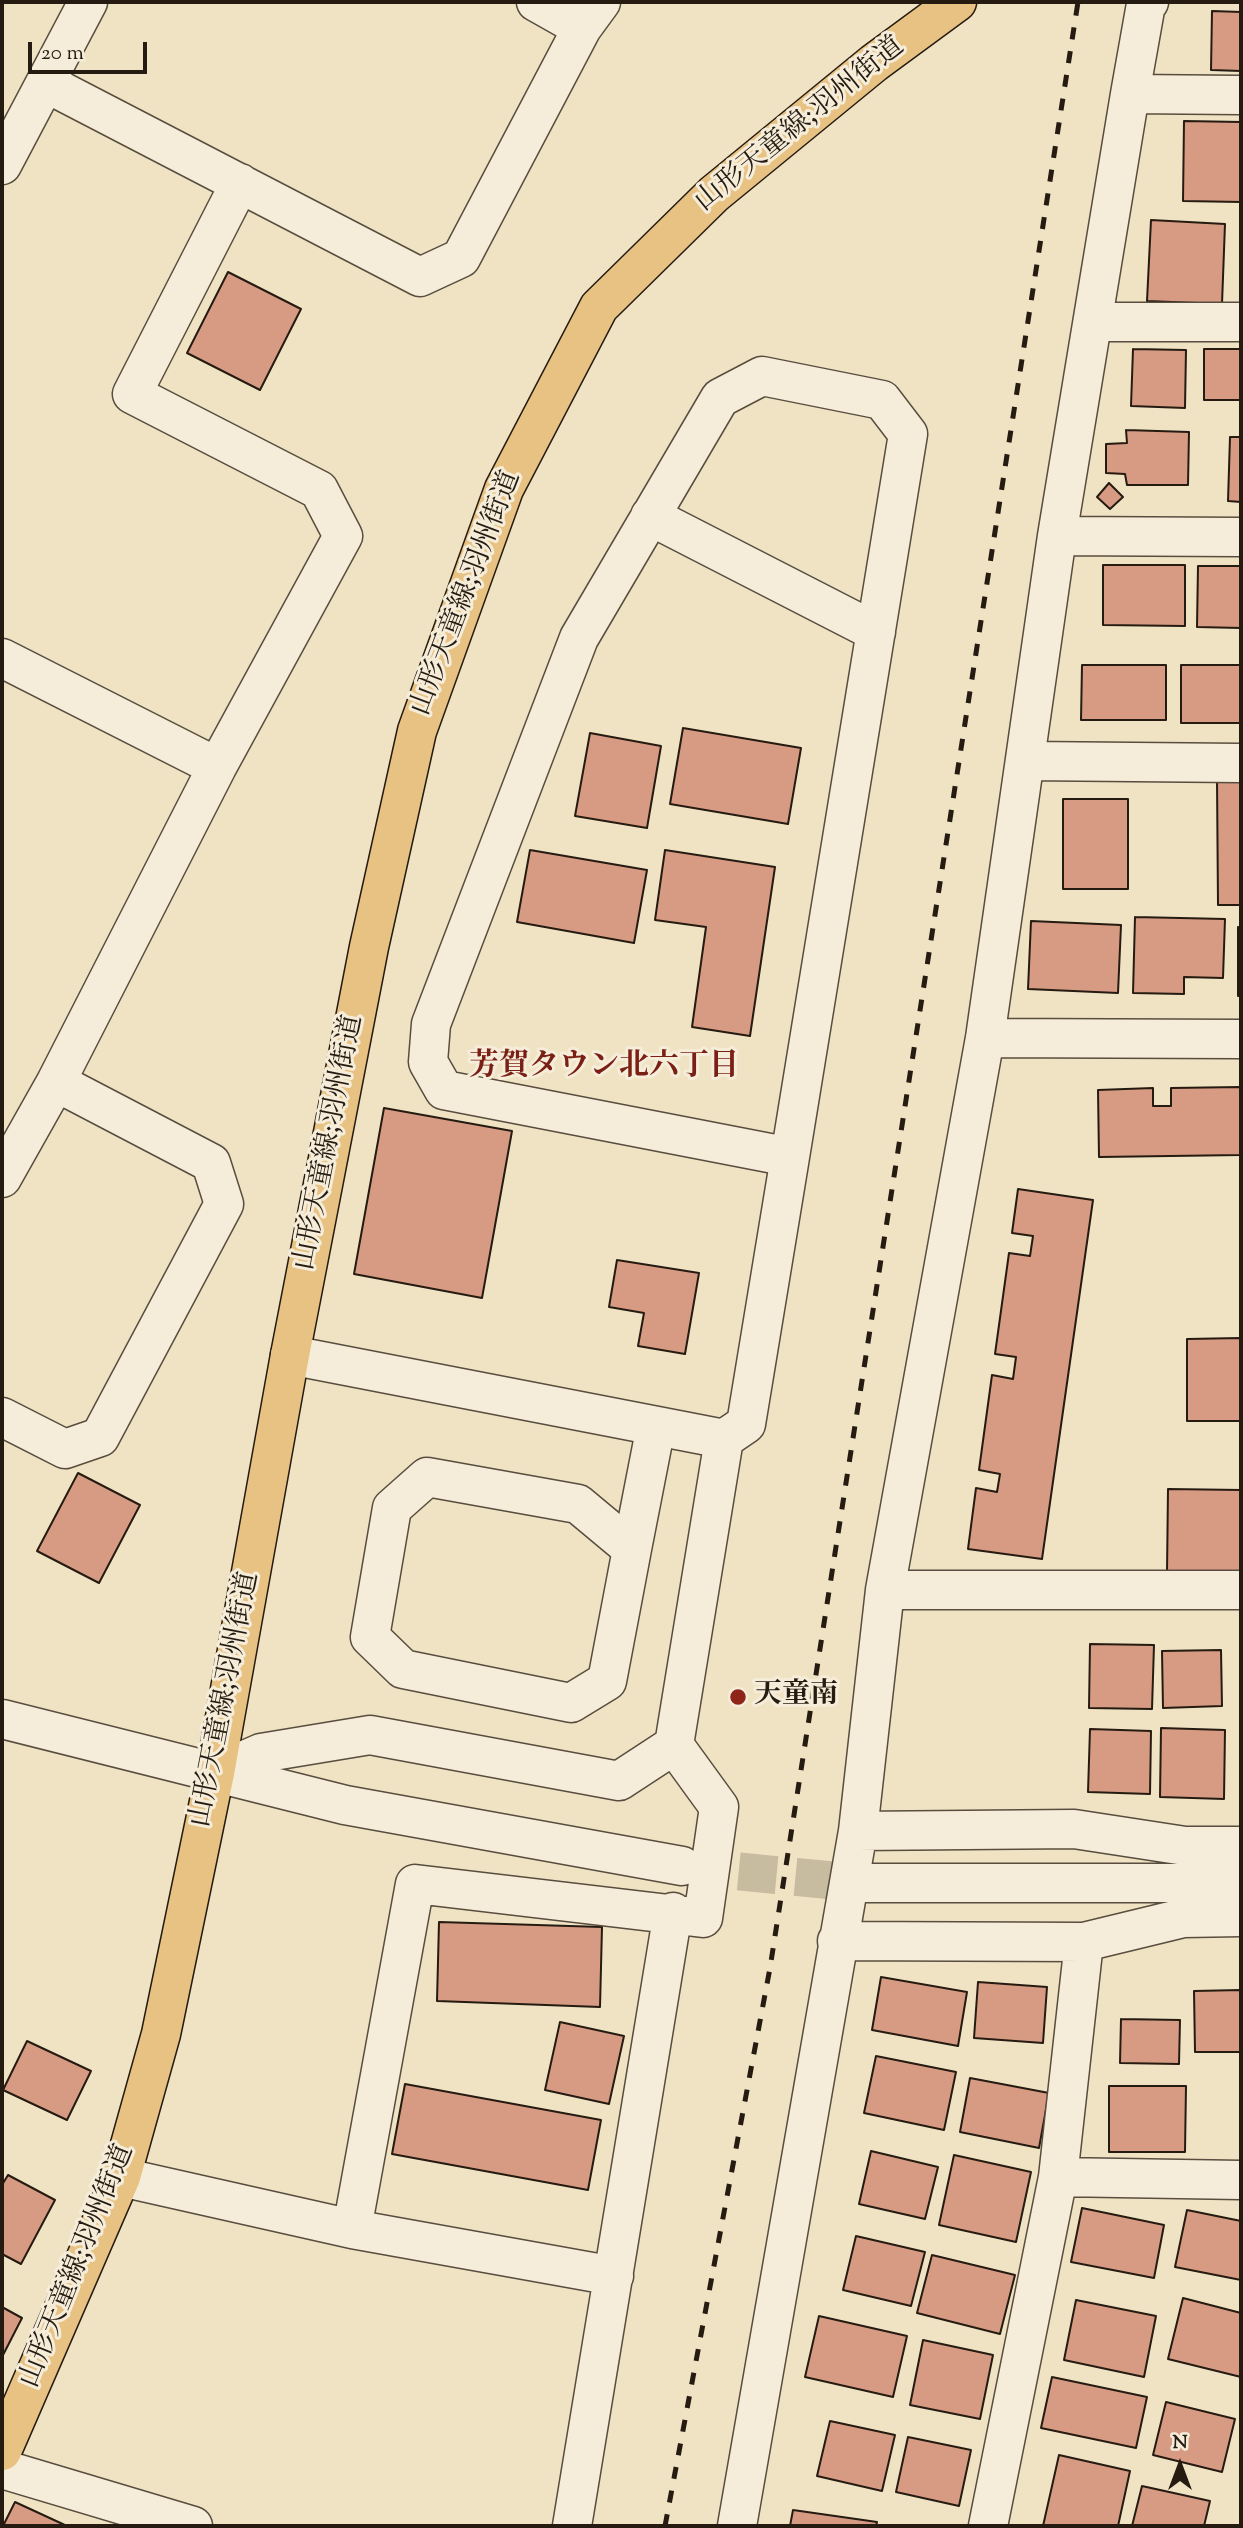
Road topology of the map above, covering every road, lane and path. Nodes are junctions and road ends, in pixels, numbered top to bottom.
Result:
1 (88, 2) edge
2 (536, 2) edge
3 (957, 2) edge
4 (1149, 2) edge
5 (591, 15) edge
6 (46, 83) junction
7 (1130, 94) junction
8 (1241, 95) edge
9 (2, 165) edge
10 (240, 183) junction
11 (1093, 322) junction
12 (1241, 322) edge
13 (650, 516) junction
14 (1058, 536) junction
15 (1241, 537) edge
16 (876, 632) junction
17 (6, 671) edge
18 (1026, 761) junction
19 (1241, 763) edge
20 (217, 767) junction
21 (985, 1038) junction
22 (1241, 1039) edge
23 (56, 1082) junction
24 (790, 1157) junction
25 (2, 1178) edge
26 (290, 1355) junction
27 (2, 1417) edge
28 (656, 1426) junction
29 (724, 1439) junction
30 (632, 1549) junction
31 (885, 1590) junction
32 (1241, 1590) edge
33 (2, 1719) edge
34 (674, 1745) junction
35 (215, 1773) junction
36 (858, 1831) junction
37 (1241, 1846) edge
38 (682, 1866) tunnel mouth
39 (859, 1883) tunnel mouth
40 (1241, 1883) edge
41 (673, 1912) junction
42 (1241, 1917) edge
43 (837, 1941) junction
44 (1084, 1942) junction
45 (121, 2177) junction
46 (1058, 2177) junction
47 (1241, 2180) edge
48 (352, 2229) junction
49 (614, 2276) junction
50 (2, 2451) edge
51 (2, 2469) edge
52 (193, 2526) edge
53 (572, 2526) edge
54 (737, 2526) edge
55 (988, 2526) edge

1 - 6 street
2 - 5 street
3 - 26 main road, 山形天童線;羽州街道
4 - 7 street
5 - 10 street
6 - 9 street
6 - 10 street
7 - 8 street
7 - 11 street
10 - 20 street
11 - 12 street
11 - 14 street
13 - 16 street
13 - 16 street
13 - 24 street
14 - 15 street
14 - 18 street
16 - 24 street
17 - 20 street
18 - 19 street
18 - 21 street
20 - 23 street
21 - 22 street
21 - 31 street
23 - 25 street
23 - 27 street
24 - 29 street
26 - 28 street
26 - 35 main road, 山形天童線;羽州街道
28 - 29 street
28 - 30 street
29 - 34 street
30 - 30 street
31 - 32 street
31 - 36 street
33 - 35 street
34 - 35 street
34 - 41 street
35 - 38 street
35 - 45 main road, 山形天童線;羽州街道
36 - 37 street
36 - 43 street
39 - 40 street
41 - 48 street
41 - 49 street
42 - 44 street
43 - 44 street
43 - 54 street
44 - 46 street
45 - 48 street
45 - 50 main road, 山形天童線;羽州街道
46 - 47 street
46 - 55 street
48 - 49 street
49 - 53 street
51 - 52 street

